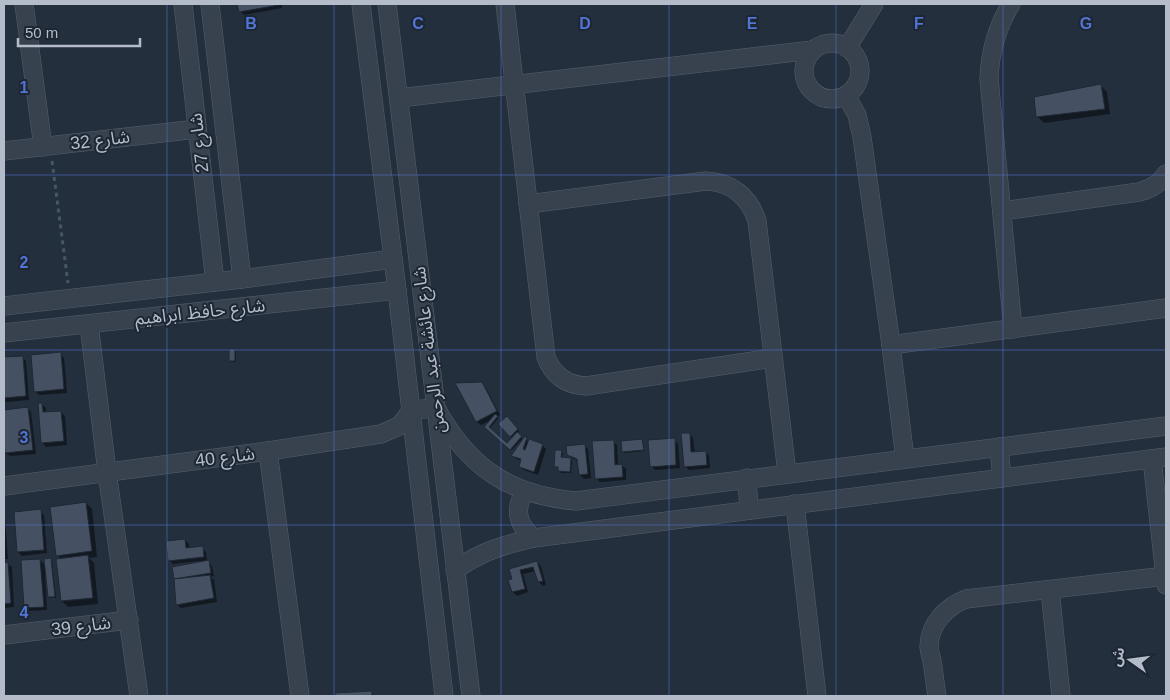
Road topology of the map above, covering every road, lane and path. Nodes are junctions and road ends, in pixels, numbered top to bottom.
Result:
1 (24, 4) edge
2 (183, 4) edge
3 (210, 4) edge
4 (361, 4) edge
5 (387, 4) edge
6 (505, 4) edge
7 (874, 4) edge
8 (1003, 7) edge
9 (847, 48) junction
10 (813, 50) junction
11 (515, 85) junction
12 (846, 95) junction
13 (399, 98) junction
14 (197, 129) junction
15 (46, 146) junction
16 (4, 151) edge
17 (1166, 174) edge
18 (528, 204) junction
19 (1002, 211) junction
20 (393, 259) junction
21 (242, 279) junction
22 (215, 282) junction
23 (397, 290) junction
24 (70, 299) junction
25 (4, 306) edge
26 (1166, 308) edge
27 (89, 324) junction
28 (1013, 329) junction
29 (4, 334) edge
30 (891, 345) junction
31 (773, 358) junction
32 (436, 408) junction
33 (411, 410) junction
34 (1166, 426) edge
35 (999, 447) junction
36 (268, 451) junction
37 (1159, 458) edge
38 (905, 459) junction
39 (107, 472) junction
40 (787, 473) junction
41 (747, 478) junction
42 (1002, 478) junction
43 (4, 486) edge
44 (525, 491) junction
45 (795, 504) junction
46 (749, 510) junction
47 (534, 538) junction
48 (456, 570) junction
49 (1166, 579) edge
50 (1050, 590) junction
51 (129, 620) junction
52 (463, 634) junction
53 (4, 635) edge
54 (437, 639) junction
55 (139, 696) edge
56 (300, 696) edge
57 (444, 696) edge
58 (471, 696) edge
59 (816, 696) edge
60 (937, 696) edge
61 (1061, 696) edge

1 - 15 street
2 - 14 street, شارع 27
3 - 21 street, شارع 27
4 - 20 street, شارع عائشة عبد الرحمن
5 - 13 street, شارع عائشة عبد الرحمن
6 - 11 street
7 - 9 street
8 - 19 street
9 - 10 street
9 - 12 street
10 - 11 street
10 - 12 street
11 - 13 street
11 - 18 street
12 - 30 street
13 - 32 street, شارع عائشة عبد الرحمن
14 - 15 street, شارع 32
14 - 22 street, شارع 27
15 - 16 street, شارع 32
15 - 24 path
17 - 19 street
18 - 31 street
18 - 31 street
19 - 28 street
20 - 21 street, شارع حافظ ابراهيم
20 - 23 street, شارع عائشة عبد الرحمن
21 - 22 street, شارع حافظ ابراهيم
22 - 24 street, شارع حافظ ابراهيم
23 - 27 street, شارع حافظ ابراهيم
23 - 33 street, شارع عائشة عبد الرحمن
24 - 25 street, شارع حافظ ابراهيم
26 - 28 street
27 - 29 street, شارع حافظ ابراهيم
27 - 39 street
28 - 30 street
30 - 38 street
31 - 40 street
32 - 33 street
32 - 44 street
32 - 48 street, شارع عائشة عبد الرحمن
33 - 36 street, شارع 40
33 - 54 street, شارع عائشة عبد الرحمن
34 - 35 street
35 - 38 street
35 - 42 street
36 - 39 street, شارع 40
36 - 56 street
37 - 42 street
37 - 49 street
38 - 40 street
39 - 43 street, شارع 40
39 - 51 street
40 - 41 street
41 - 44 street
41 - 46 street
42 - 45 street
44 - 47 street
45 - 46 street
45 - 59 street
46 - 47 street
47 - 48 street
48 - 52 street, شارع عائشة عبد الرحمن
49 - 50 street
50 - 60 street
50 - 61 street
51 - 53 street, شارع 39
51 - 55 street
52 - 54 street
52 - 58 street, شارع عائشة عبد الرحمن
54 - 57 street, شارع عائشة عبد الرحمن

